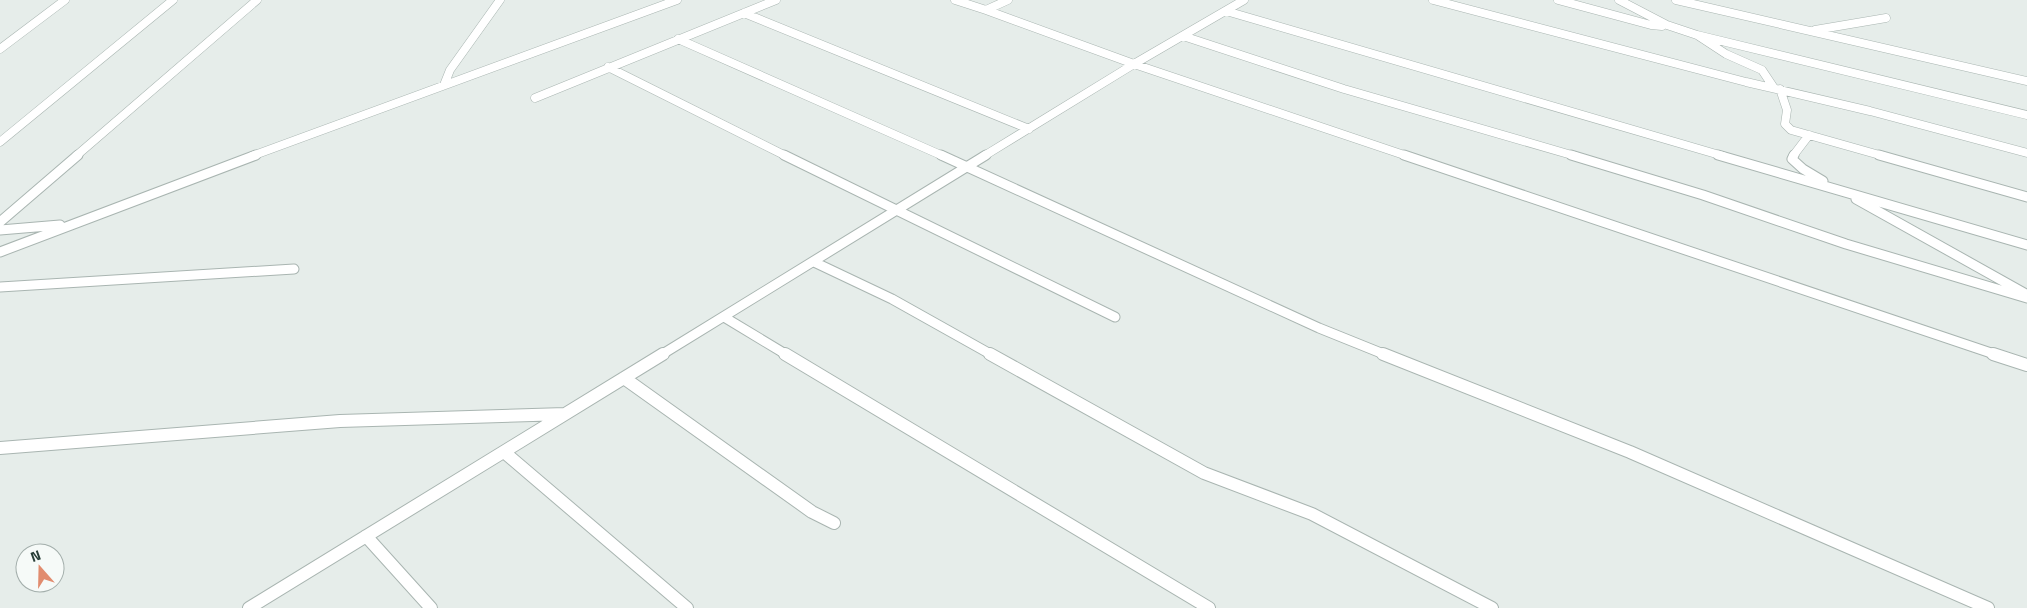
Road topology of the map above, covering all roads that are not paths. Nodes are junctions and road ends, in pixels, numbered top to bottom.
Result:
1 (65, 0) edge
2 (173, 0) edge
3 (257, 0) edge
4 (509, 0) edge
5 (677, 0) edge
6 (776, 0) edge
7 (955, 0) edge
8 (1008, 0) edge
9 (1244, 0) edge
10 (1433, 0) edge
11 (1558, 0) edge
12 (1619, 0) edge
13 (1676, 0) edge
14 (499, 2) edge
15 (986, 10) junction
16 (1226, 11) junction
17 (744, 13) junction
18 (1886, 18) dead end
19 (1667, 25) junction
20 (1809, 31) junction
21 (1697, 35) junction
22 (1183, 36) junction
23 (678, 39) junction
24 (0, 49) edge
25 (1134, 64) junction
26 (608, 67) junction
27 (2027, 81) edge
28 (444, 85) junction
29 (1777, 88) junction
30 (535, 98) dead end
31 (2027, 115) edge
32 (1029, 129) junction
33 (1808, 135) junction
34 (0, 142) edge
35 (2027, 153) edge
36 (968, 167) junction
37 (1839, 190) junction
38 (2027, 197) edge
39 (896, 211) junction
40 (0, 222) edge
41 (71, 224) junction
42 (0, 230) edge
43 (2027, 245) edge
44 (0, 252) edge
45 (814, 262) junction
46 (294, 270) dead end
47 (0, 287) edge
48 (2027, 296) edge
49 (724, 317) junction
50 (1115, 317) dead end
51 (2027, 365) edge
52 (624, 378) junction
53 (566, 414) junction
54 (0, 448) edge
55 (504, 452) junction
56 (834, 523) dead end
57 (366, 536) junction
58 (249, 608) edge
59 (430, 608) edge
60 (687, 608) edge
61 (1209, 608) edge
62 (1492, 608) edge
63 (1988, 608) edge

1 - 24 street
2 - 34 street
3 - 40 street
4 - 14 street
5 - 28 street
6 - 17 street
7 - 15 street
8 - 15 street
9 - 16 street
10 - 29 street
11 - 19 street
12 - 19 street
13 - 20 street
14 - 28 street
15 - 25 street
16 - 22 street
16 - 37 street
17 - 23 street
17 - 32 street
18 - 20 street
19 - 21 street
20 - 27 street
21 - 29 street
21 - 31 street
22 - 25 street
22 - 48 street
23 - 26 street
23 - 36 street
25 - 32 street
25 - 51 street
26 - 30 street
26 - 39 street
28 - 41 street
29 - 33 street
29 - 35 street
32 - 36 street
33 - 37 street
33 - 38 street
36 - 39 street
36 - 63 street
37 - 43 street
37 - 48 street
39 - 45 street
39 - 50 street
41 - 42 street
41 - 44 street
45 - 49 street
45 - 62 street
46 - 47 street
49 - 52 street
49 - 61 street
52 - 53 street
52 - 56 street
53 - 54 street
53 - 55 street
55 - 57 street
55 - 60 street
57 - 58 street
57 - 59 street

